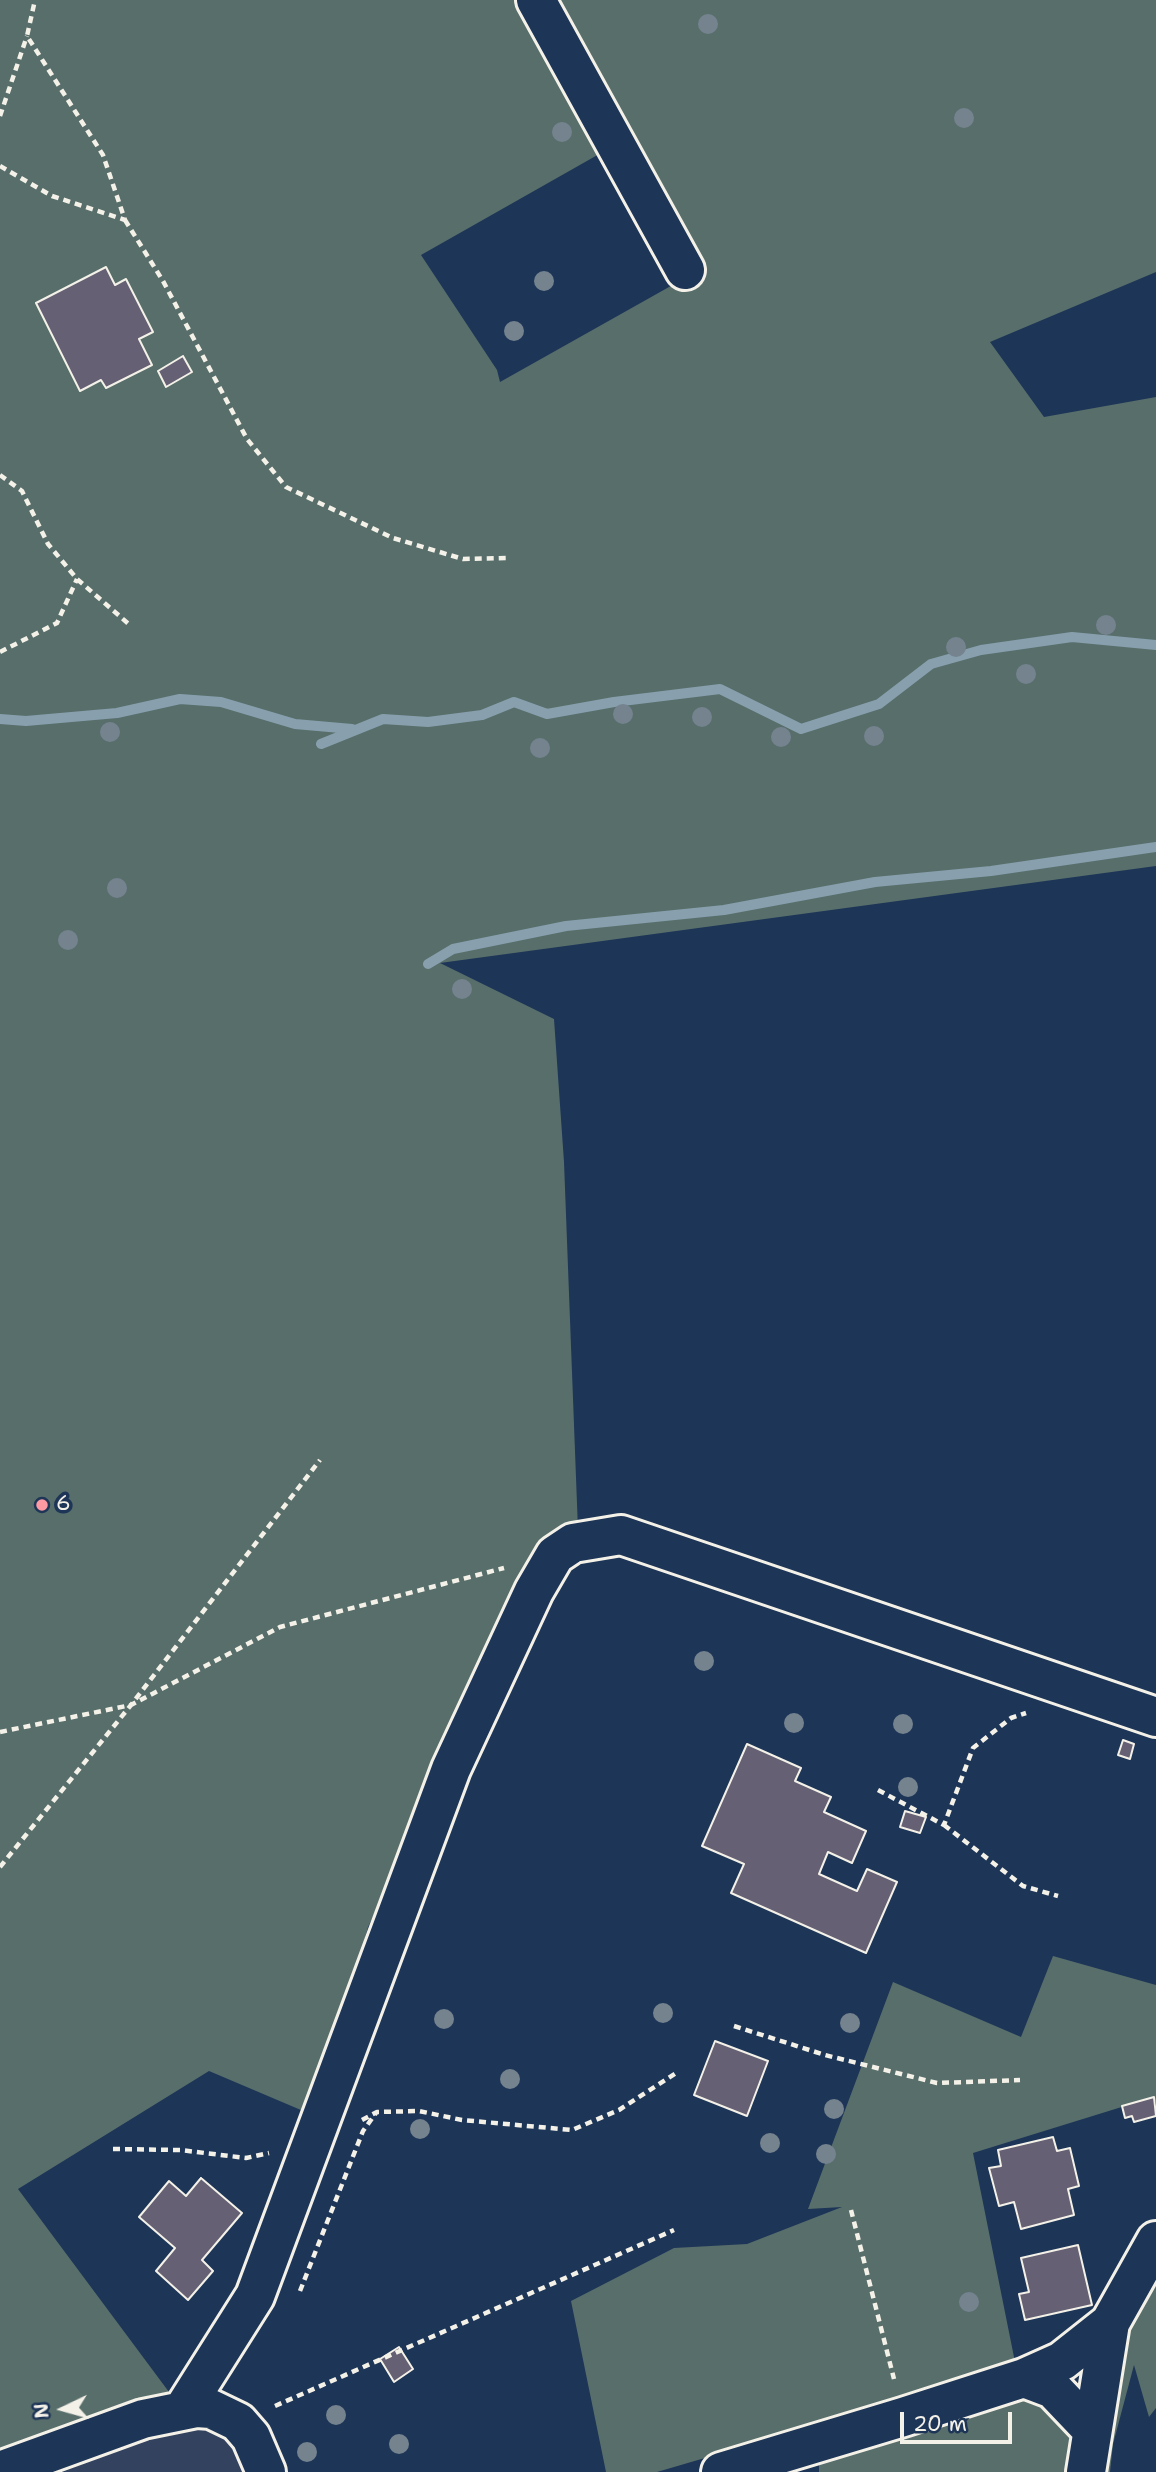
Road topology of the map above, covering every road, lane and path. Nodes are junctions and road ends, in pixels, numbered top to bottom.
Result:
1 (35, 0) edge
2 (536, 0) edge
3 (27, 36) junction
4 (0, 116) edge
5 (0, 166) edge
6 (124, 220) junction
7 (685, 270) dead end
8 (0, 475) edge
9 (506, 558) dead end
10 (77, 579) junction
11 (131, 625) dead end
12 (0, 652) edge
13 (320, 1460) dead end
14 (555, 1555) junction
15 (1087, 1695) junction
16 (131, 1705) junction
17 (1156, 1717) edge
18 (0, 1732) edge
19 (878, 1790) dead end
20 (944, 1825) junction
21 (0, 1867) edge
22 (1058, 1896) dead end
23 (734, 2026) dead end
24 (676, 2073) dead end
25 (1020, 2080) dead end
26 (313, 2146) junction
27 (113, 2149) dead end
28 (851, 2210) dead end
29 (674, 2230) dead end
30 (1156, 2241) edge
31 (1110, 2323) junction
32 (1024, 2378) junction
33 (183, 2410) junction
34 (903, 2417) junction
35 (238, 2422) junction
36 (1092, 2430) junction
37 (0, 2470) edge
38 (266, 2472) edge
39 (721, 2472) edge
40 (1086, 2472) edge

1 - 3 path
2 - 7 street
3 - 4 path
3 - 6 path
5 - 6 path
6 - 9 path
8 - 10 path
10 - 11 path
10 - 12 path
13 - 16 path
14 - 15 street
14 - 16 path
14 - 26 street
15 - 17 street
15 - 20 path
16 - 18 path
16 - 21 path
19 - 20 path
20 - 22 path
23 - 25 path
24 - 26 path
26 - 27 path
26 - 33 street
28 - 34 path
29 - 35 path
30 - 31 street
31 - 32 street
31 - 36 street
32 - 34 street
32 - 36 street
33 - 35 street
33 - 37 street
34 - 39 street
35 - 38 street
36 - 40 street

